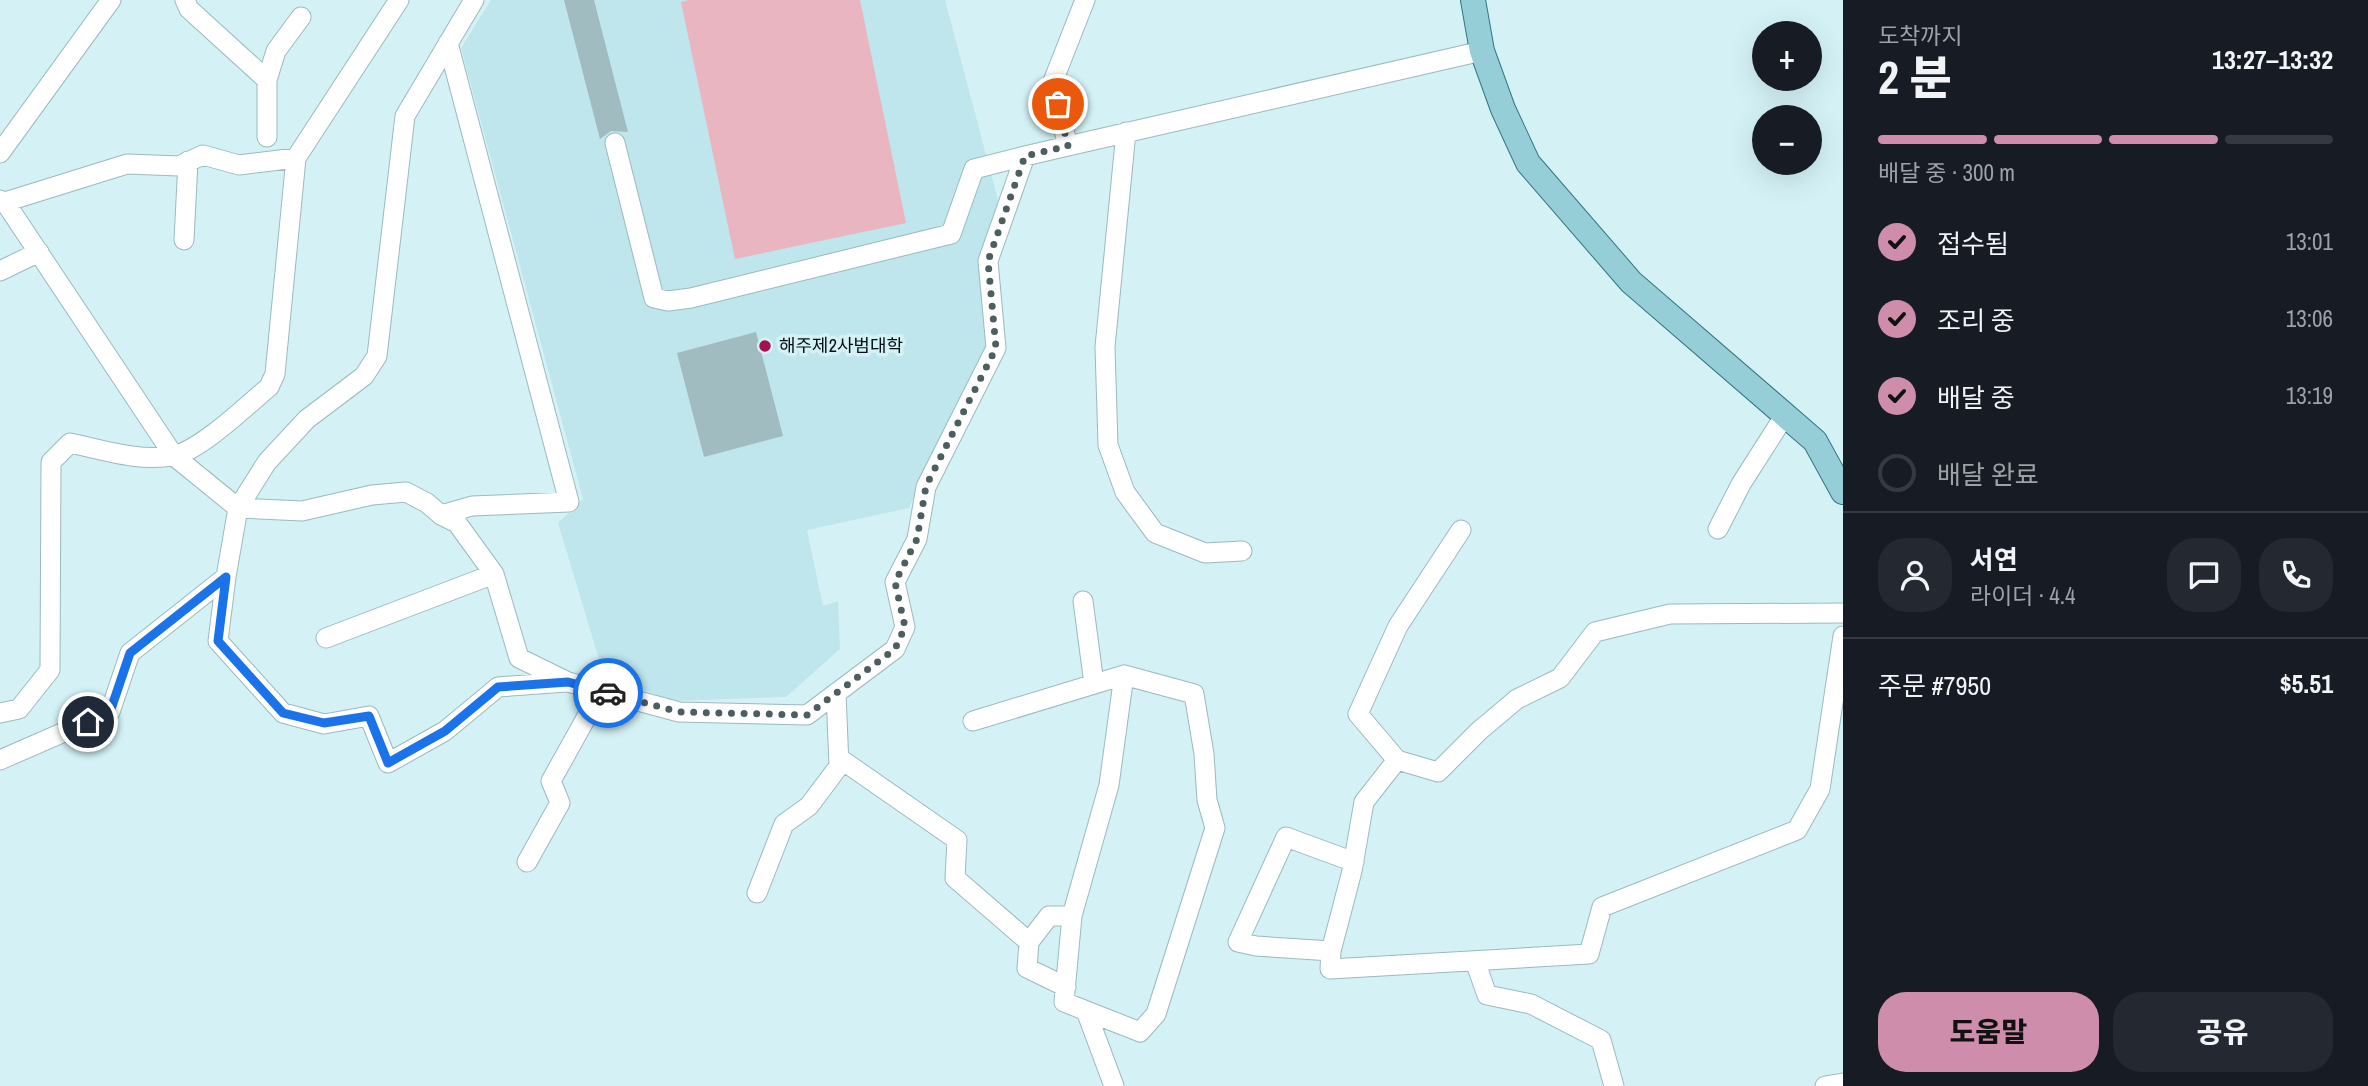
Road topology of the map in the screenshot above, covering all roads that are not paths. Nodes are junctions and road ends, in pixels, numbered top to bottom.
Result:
1 (111, 0) edge
2 (186, 0) edge
3 (399, 0) edge
4 (474, 0) edge
5 (1085, 0) edge
6 (1473, 0) edge
7 (301, 16) dead end
8 (448, 43) junction
9 (1482, 51) junction
10 (267, 80) junction
11 (1126, 132) junction
12 (267, 137) dead end
13 (615, 143) dead end
14 (1068, 146) junction
15 (0, 153) edge
16 (1025, 156) junction
17 (296, 158) junction
18 (188, 162) junction
19 (3, 201) edge
20 (184, 240) dead end
21 (39, 252) junction
22 (0, 271) edge
23 (1785, 415) junction
24 (174, 456) junction
25 (1843, 492) edge
26 (238, 508) junction
27 (441, 515) junction
28 (1718, 528) dead end
29 (1461, 530) dead end
30 (1242, 551) dead end
31 (494, 574) junction
32 (226, 577) junction
33 (1083, 601) dead end
34 (1843, 613) edge
35 (1843, 636) edge
36 (326, 638) dead end
37 (1124, 675) junction
38 (568, 682) junction
39 (1094, 684) junction
40 (601, 691) junction
41 (836, 693) junction
42 (0, 713) edge
43 (973, 722) dead end
44 (839, 758) junction
45 (0, 760) edge
46 (1397, 760) junction
47 (527, 862) dead end
48 (1354, 862) junction
49 (757, 893) dead end
50 (1072, 916) junction
51 (1029, 942) junction
52 (1331, 951) junction
53 (1475, 961) junction
54 (1066, 987) junction
55 (1086, 1011) junction
56 (1843, 1083) edge
57 (1114, 1086) edge
58 (1614, 1086) edge
59 (1825, 1086) edge

1 - 15 street
2 - 10 street
3 - 17 street
4 - 8 street
5 - 14 street
6 - 9 main road
7 - 10 street
8 - 26 street
8 - 27 street
9 - 11 street
9 - 23 main road
10 - 12 street
11 - 14 street
11 - 30 street
13 - 16 street
14 - 16 street
16 - 41 street
17 - 18 street
17 - 24 street
18 - 19 street
18 - 20 street
19 - 21 street
21 - 22 street
21 - 24 street
23 - 25 main road
23 - 28 street
24 - 26 street
24 - 42 street
26 - 27 street
26 - 32 street
27 - 31 street
29 - 46 street
31 - 36 street
31 - 38 street
32 - 38 street
32 - 45 street
33 - 39 street
34 - 46 street
35 - 53 street
37 - 39 street
37 - 50 street
37 - 55 street
38 - 40 street
39 - 43 street
40 - 41 street
40 - 47 street
41 - 44 street
44 - 49 street
44 - 51 street
46 - 48 street
48 - 52 street
48 - 52 street
50 - 51 street
50 - 54 street
51 - 54 street
52 - 53 street
53 - 58 street
54 - 55 street
55 - 57 street
56 - 59 street

